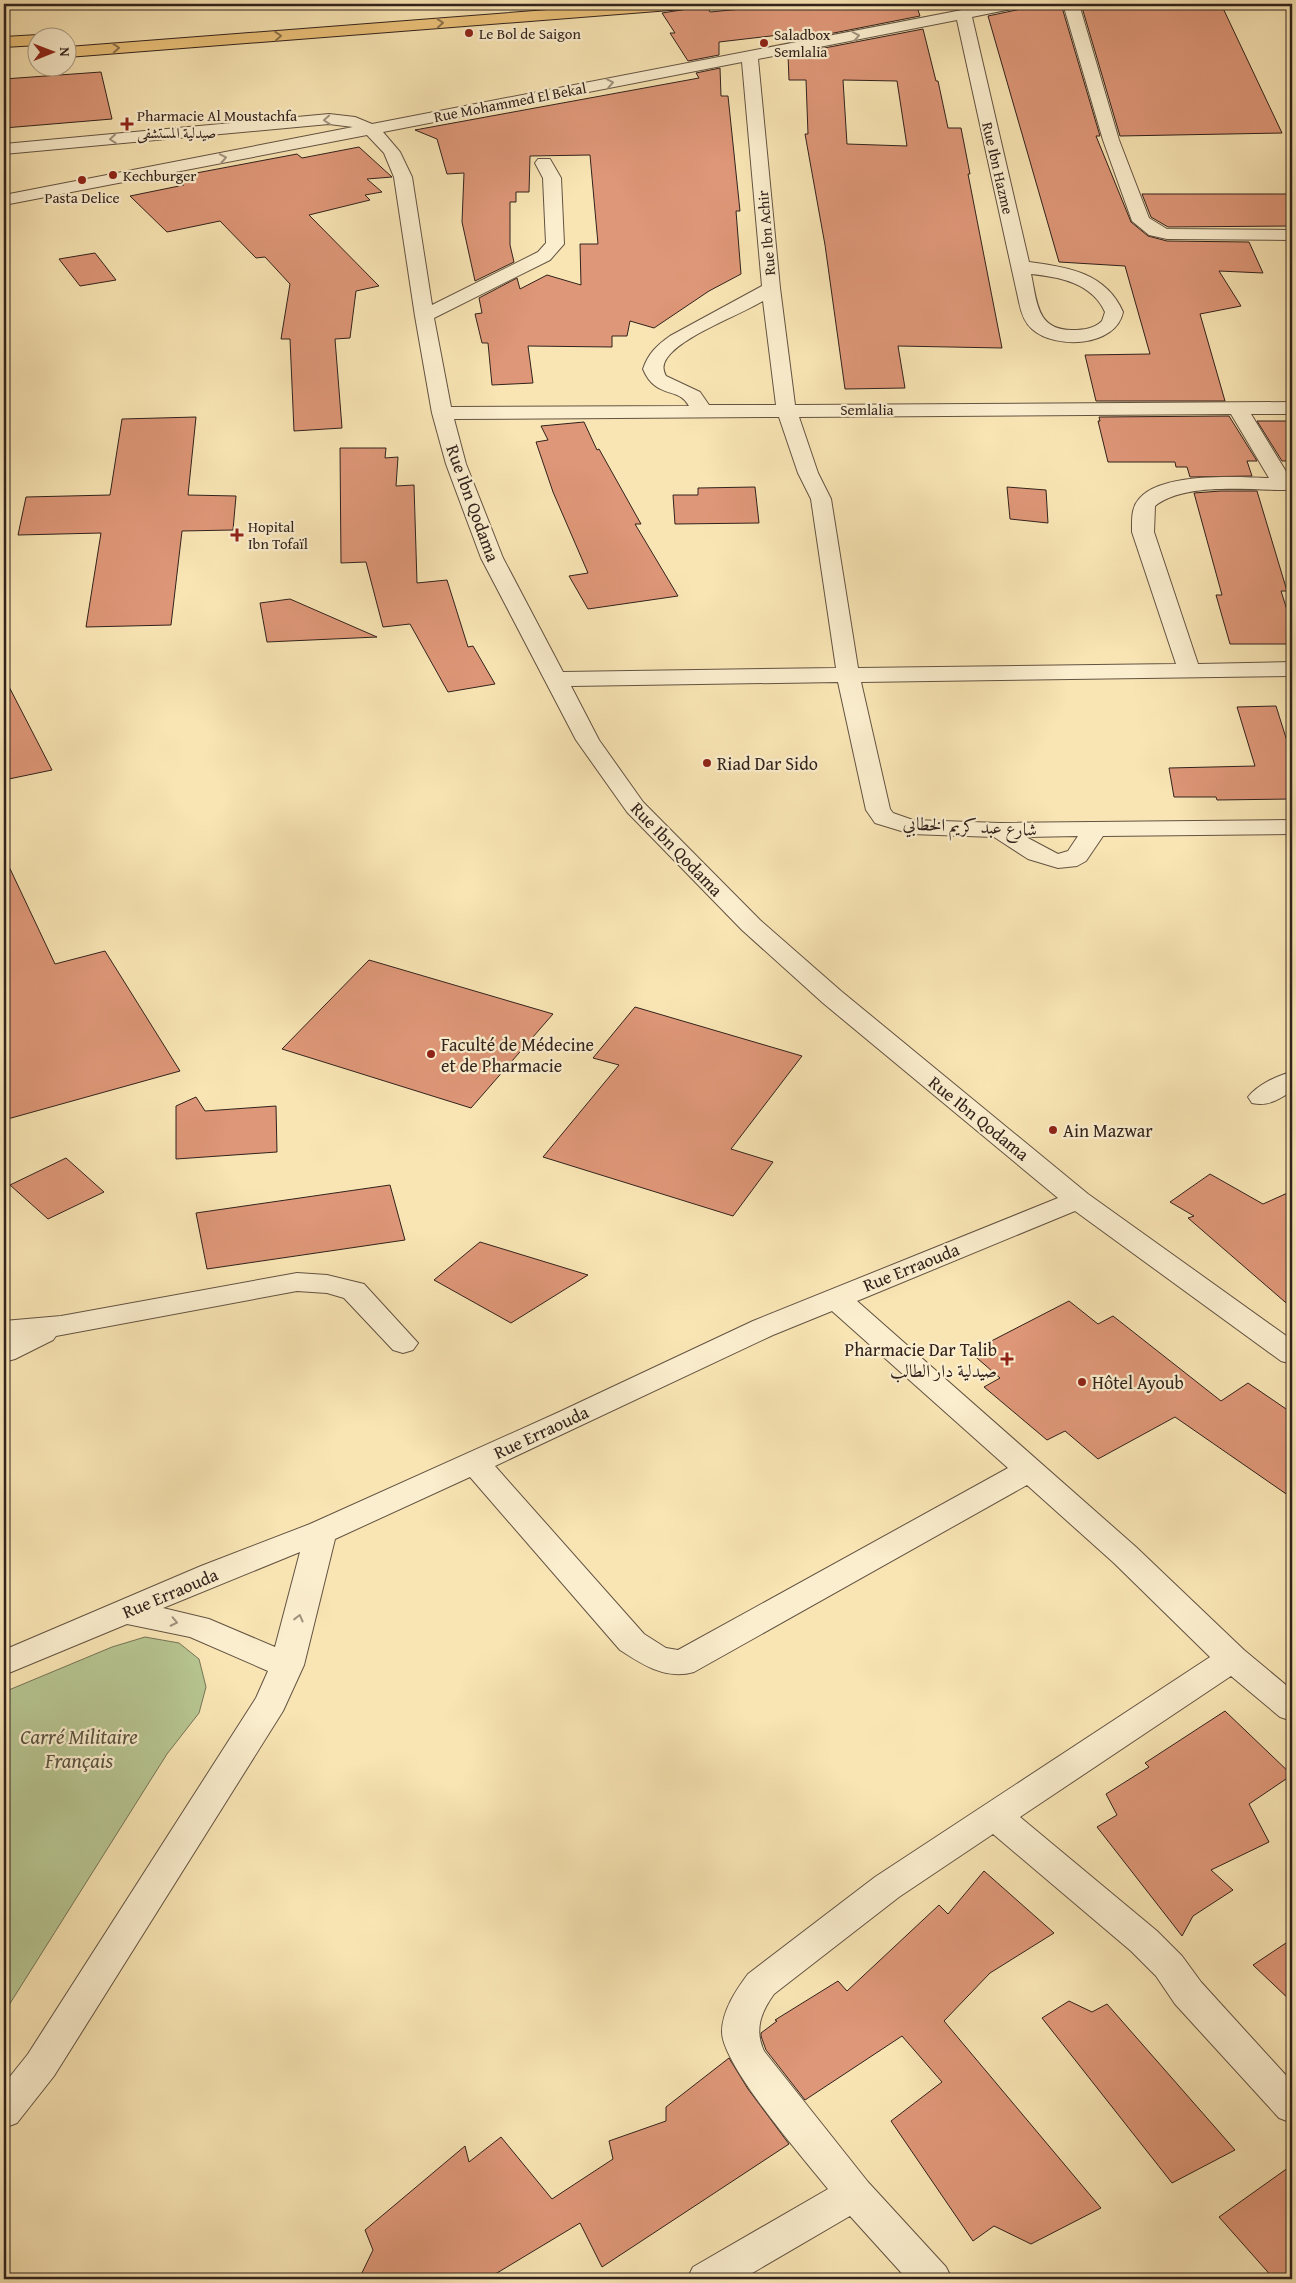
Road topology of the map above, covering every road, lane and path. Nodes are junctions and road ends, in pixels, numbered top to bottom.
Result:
1 (501, 4) edge
2 (683, 4) edge
3 (1016, 4) edge
4 (1071, 4) edge
5 (963, 14) junction
6 (78, 37) edge
7 (28, 41) edge
8 (4, 42) edge
9 (78, 51) edge
10 (28, 55) edge
11 (4, 57) edge
12 (750, 57) junction
13 (373, 129) junction
14 (4, 149) edge
15 (544, 163) dead end
16 (4, 200) edge
17 (1289, 240) edge
18 (1021, 267) junction
19 (771, 288) junction
20 (424, 316) junction
21 (786, 401) junction
22 (696, 402) junction
23 (1292, 408) edge
24 (1238, 409) junction
25 (442, 413) junction
26 (808, 473) joint
27 (1288, 484) edge
28 (1292, 669) edge
29 (1190, 672) junction
30 (848, 676) junction
31 (556, 679) junction
32 (1292, 827) edge
33 (1292, 1080) edge
34 (1262, 1097) dead end
35 (1078, 1200) junction
36 (835, 1297) junction
37 (61, 1326) junction
38 (4, 1331) edge
39 (403, 1343) dead end
40 (4, 1352) edge
41 (1292, 1354) edge
42 (474, 1462) junction
43 (1029, 1470) junction
44 (321, 1532) junction
45 (127, 1612) junction
46 (1232, 1659) junction
47 (4, 1663) edge
48 (287, 1665) junction
49 (1292, 1708) edge
50 (994, 1815) junction
51 (1292, 2107) edge
52 (4, 2112) edge
53 (854, 2194) junction
54 (707, 2279) edge
55 (932, 2279) edge

1 - 6 main road
9 -> 2 main road
3 - 5 street, Rue Mohammed El Bekal
4 - 17 street
12 -> 5 street, Rue Mohammed El Bekal
5 - 18 street, Rue Ibn Hazme
7 - 8 main road
10 - 11 main road
13 -> 12 street, Rue Mohammed El Bekal
12 - 19 street, Rue Ibn Achir
13 -> 14 street
16 -> 13 street, Rue Mohammed El Bekal
13 - 20 street, Rue Ibn Qodama
15 - 20 street
18 - 18 street, Rue Ibn Hazme
19 - 21 street, Rue Ibn Achir
19 - 22 street
20 - 25 street, Rue Ibn Qodama
21 - 22 street, Semlalia
21 - 24 street, Semlalia
21 - 26 street, Rue Ibn Achir
22 - 25 street, Semlalia
23 - 24 street, Semlalia
24 - 27 street
25 - 31 street, Rue Ibn Qodama
26 - 30 street, شارع عبد كريم الخطابي
27 - 29 street
28 - 29 street
29 - 30 street
30 - 31 street
30 - 32 street, شارع عبد كريم الخطابي
31 - 35 street, Rue Ibn Qodama
33 - 34 street
35 - 36 street, Rue Erraouda
35 - 41 street, Rue Ibn Qodama
36 - 42 street, Rue Erraouda
36 - 43 street
37 - 38 street
37 - 39 street
37 - 40 street
42 - 43 street
42 - 44 street, Rue Erraouda
43 - 46 street
44 - 45 street, Rue Erraouda
48 -> 44 street
45 - 47 street, Rue Erraouda
45 -> 48 street
46 - 49 street
46 - 50 street
48 - 52 street
50 - 51 street
50 - 53 street
53 - 54 street
53 - 55 street

